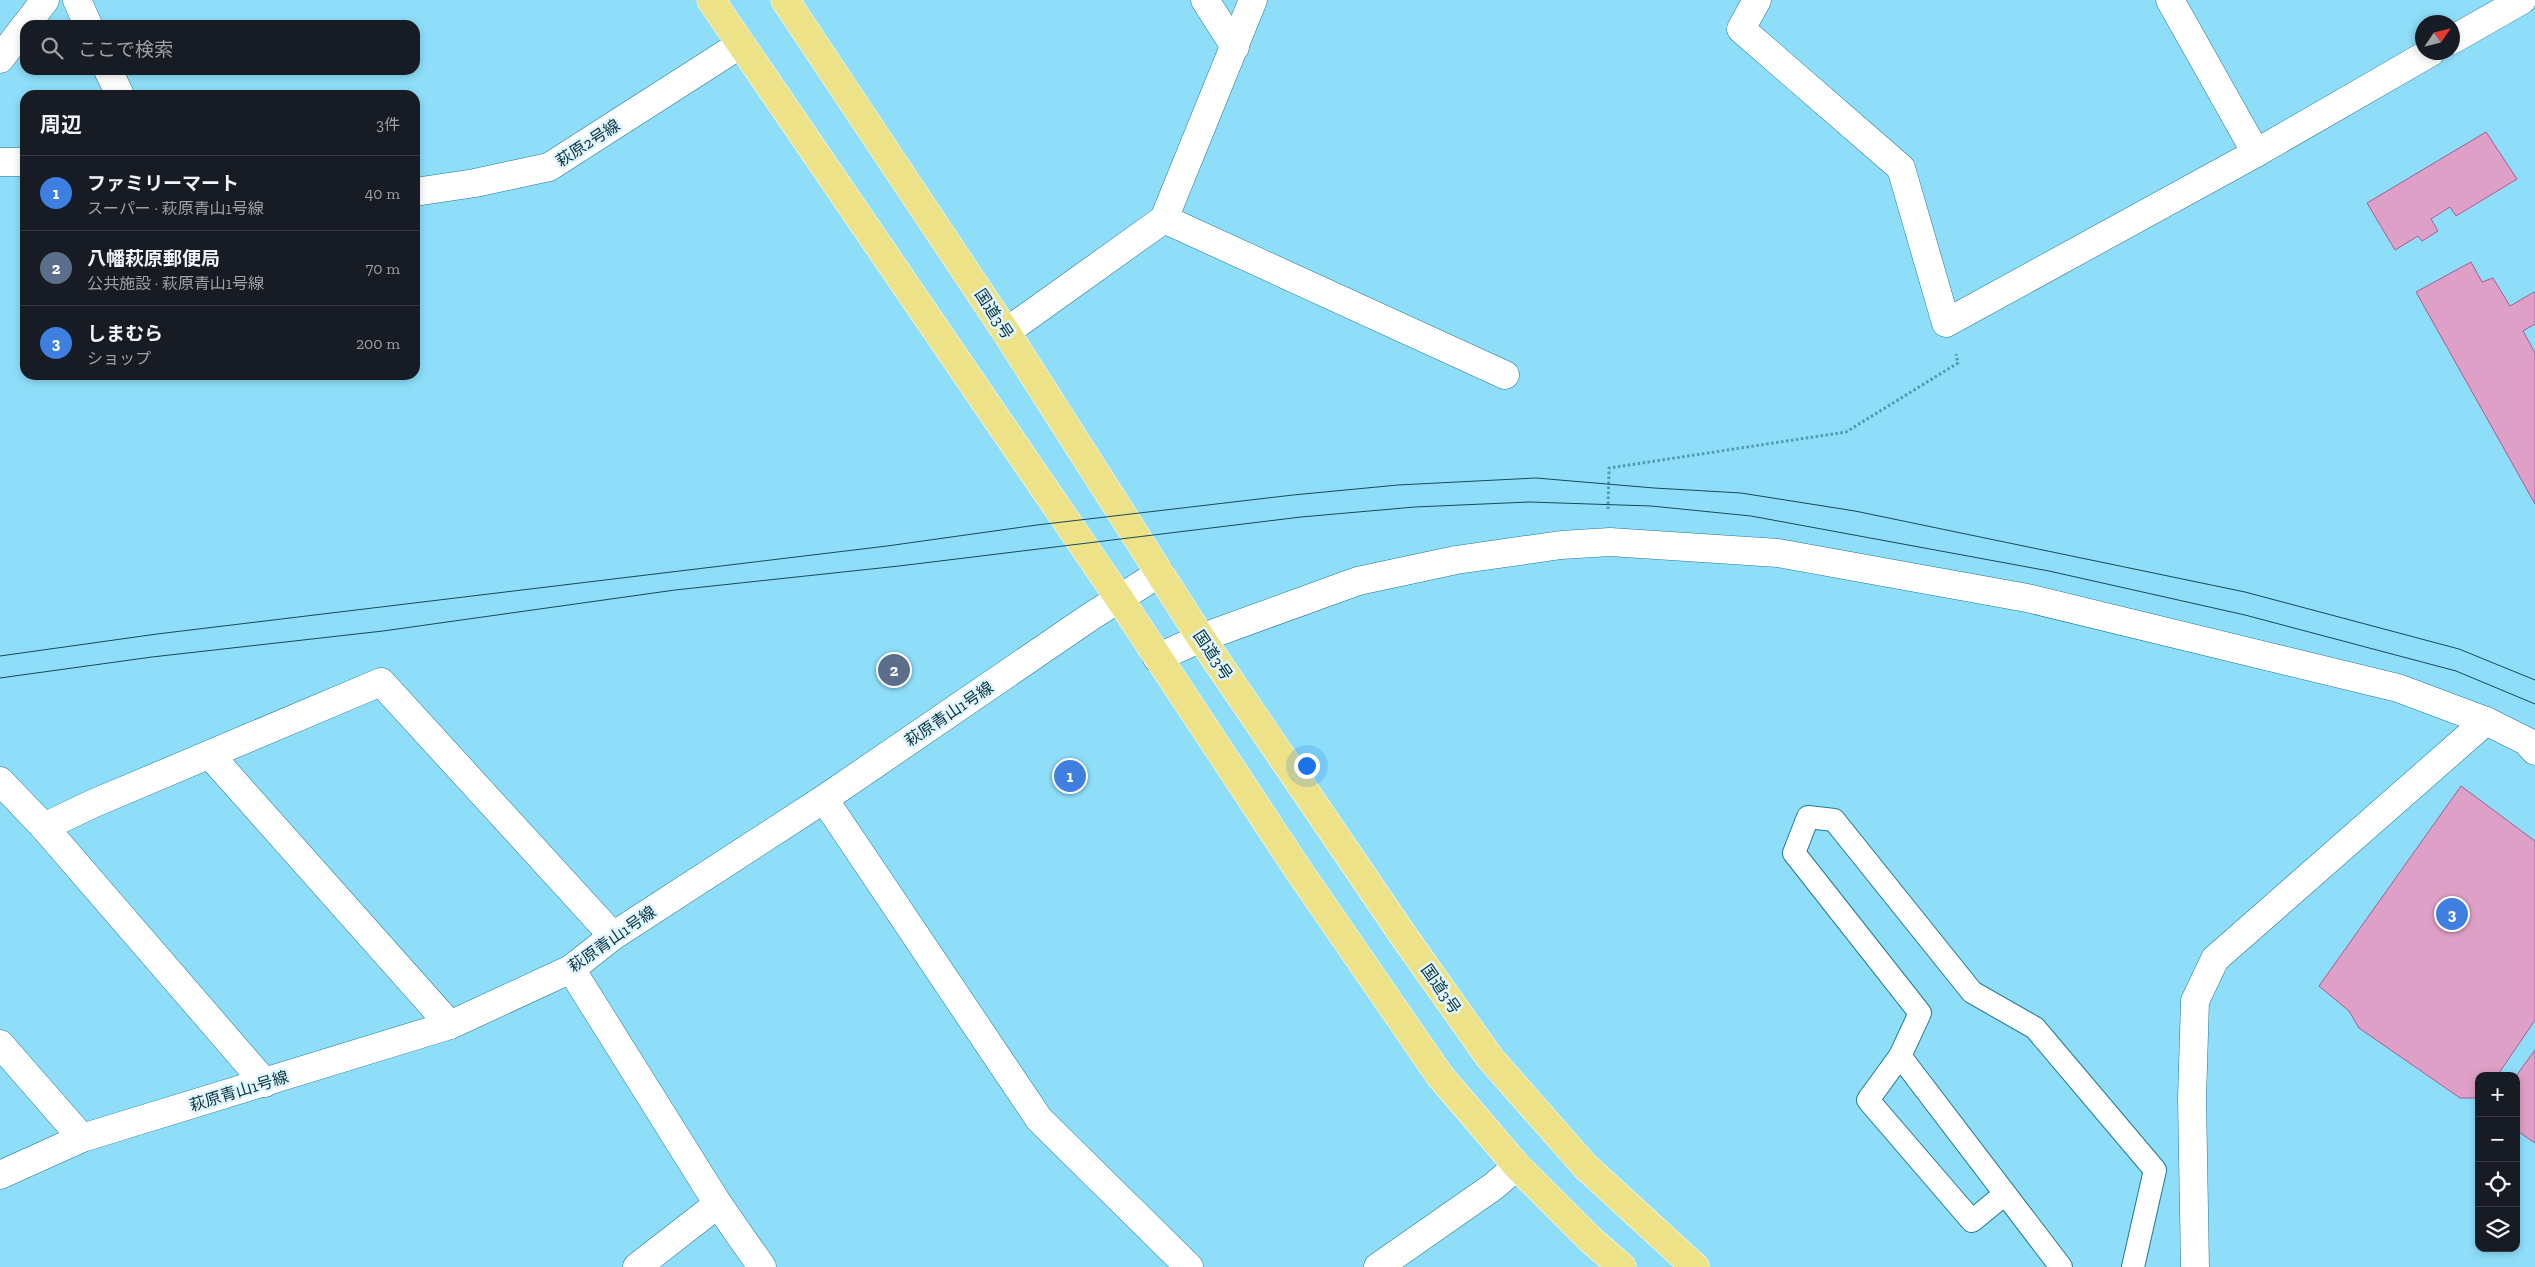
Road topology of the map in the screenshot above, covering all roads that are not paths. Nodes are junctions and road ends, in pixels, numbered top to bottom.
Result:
1 (45, 0) edge
2 (77, 0) edge
3 (711, 0) edge
4 (786, 0) edge
5 (1205, 0) edge
6 (1253, 0) edge
7 (1757, 0) edge
8 (2170, 0) edge
9 (2522, 0) edge
10 (29, 20) edge
11 (86, 20) edge
12 (20, 32) edge
13 (2460, 35) edge
14 (741, 44) junction
15 (1235, 47) junction
16 (0, 59) edge
17 (2417, 60) edge
18 (110, 75) edge
19 (118, 90) edge
20 (2256, 153) junction
21 (0, 162) edge
22 (20, 162) edge
23 (420, 191) edge
24 (1164, 219) junction
25 (1006, 332) junction
26 (1505, 375) dead end
27 (1160, 572) junction
28 (1119, 598) junction
29 (1201, 638) junction
30 (1157, 658) junction
31 (2486, 721) junction
32 (2535, 751) edge
33 (210, 755) junction
34 (0, 781) edge
35 (824, 799) junction
36 (44, 827) junction
37 (613, 936) junction
38 (571, 968) junction
39 (450, 1026) junction
40 (0, 1044) edge
41 (1900, 1056) junction
42 (265, 1083) junction
43 (82, 1138) junction
44 (1517, 1166) junction
45 (0, 1175) edge
46 (2005, 1194) junction
47 (718, 1204) junction
48 (637, 1267) edge
49 (762, 1267) edge
50 (1189, 1267) edge
51 (1378, 1267) edge
52 (1622, 1267) edge
53 (1695, 1267) edge
54 (2061, 1267) edge
55 (2133, 1267) edge
56 (2196, 1267) edge

1 - 10 street
2 - 11 street
3 - 14 highway
4 - 25 highway, 国道3号
5 - 15 street
6 - 15 street
7 - 20 street
8 - 20 street
9 - 13 street
12 - 16 street
14 - 23 street, 萩原2号線
14 - 28 highway
15 - 24 street
17 - 20 street
18 - 19 street
21 - 22 street
24 - 25 street
24 - 26 street
25 - 27 highway, 国道3号
27 - 28 street, 萩原青山1号線
27 - 29 highway, 国道3号
28 - 30 highway
28 - 35 street, 萩原青山1号線
29 - 30 street
29 - 31 street
29 - 53 highway, 国道3号
30 - 44 highway
31 - 32 street
31 - 56 street
33 - 36 street
33 - 37 street
33 - 39 street
34 - 36 street
35 - 37 street, 萩原青山1号線
35 - 50 street
36 - 42 street
37 - 38 street, 萩原青山1号線
38 - 39 street, 萩原青山1号線
38 - 47 street
39 - 42 street, 萩原青山1号線
40 - 43 street
41 - 46 lane
41 - 46 lane
41 - 55 lane
42 - 43 street, 萩原青山1号線
43 - 45 street, 萩原青山1号線
44 - 51 street
44 - 52 highway
46 - 54 lane
47 - 48 street
47 - 49 street

